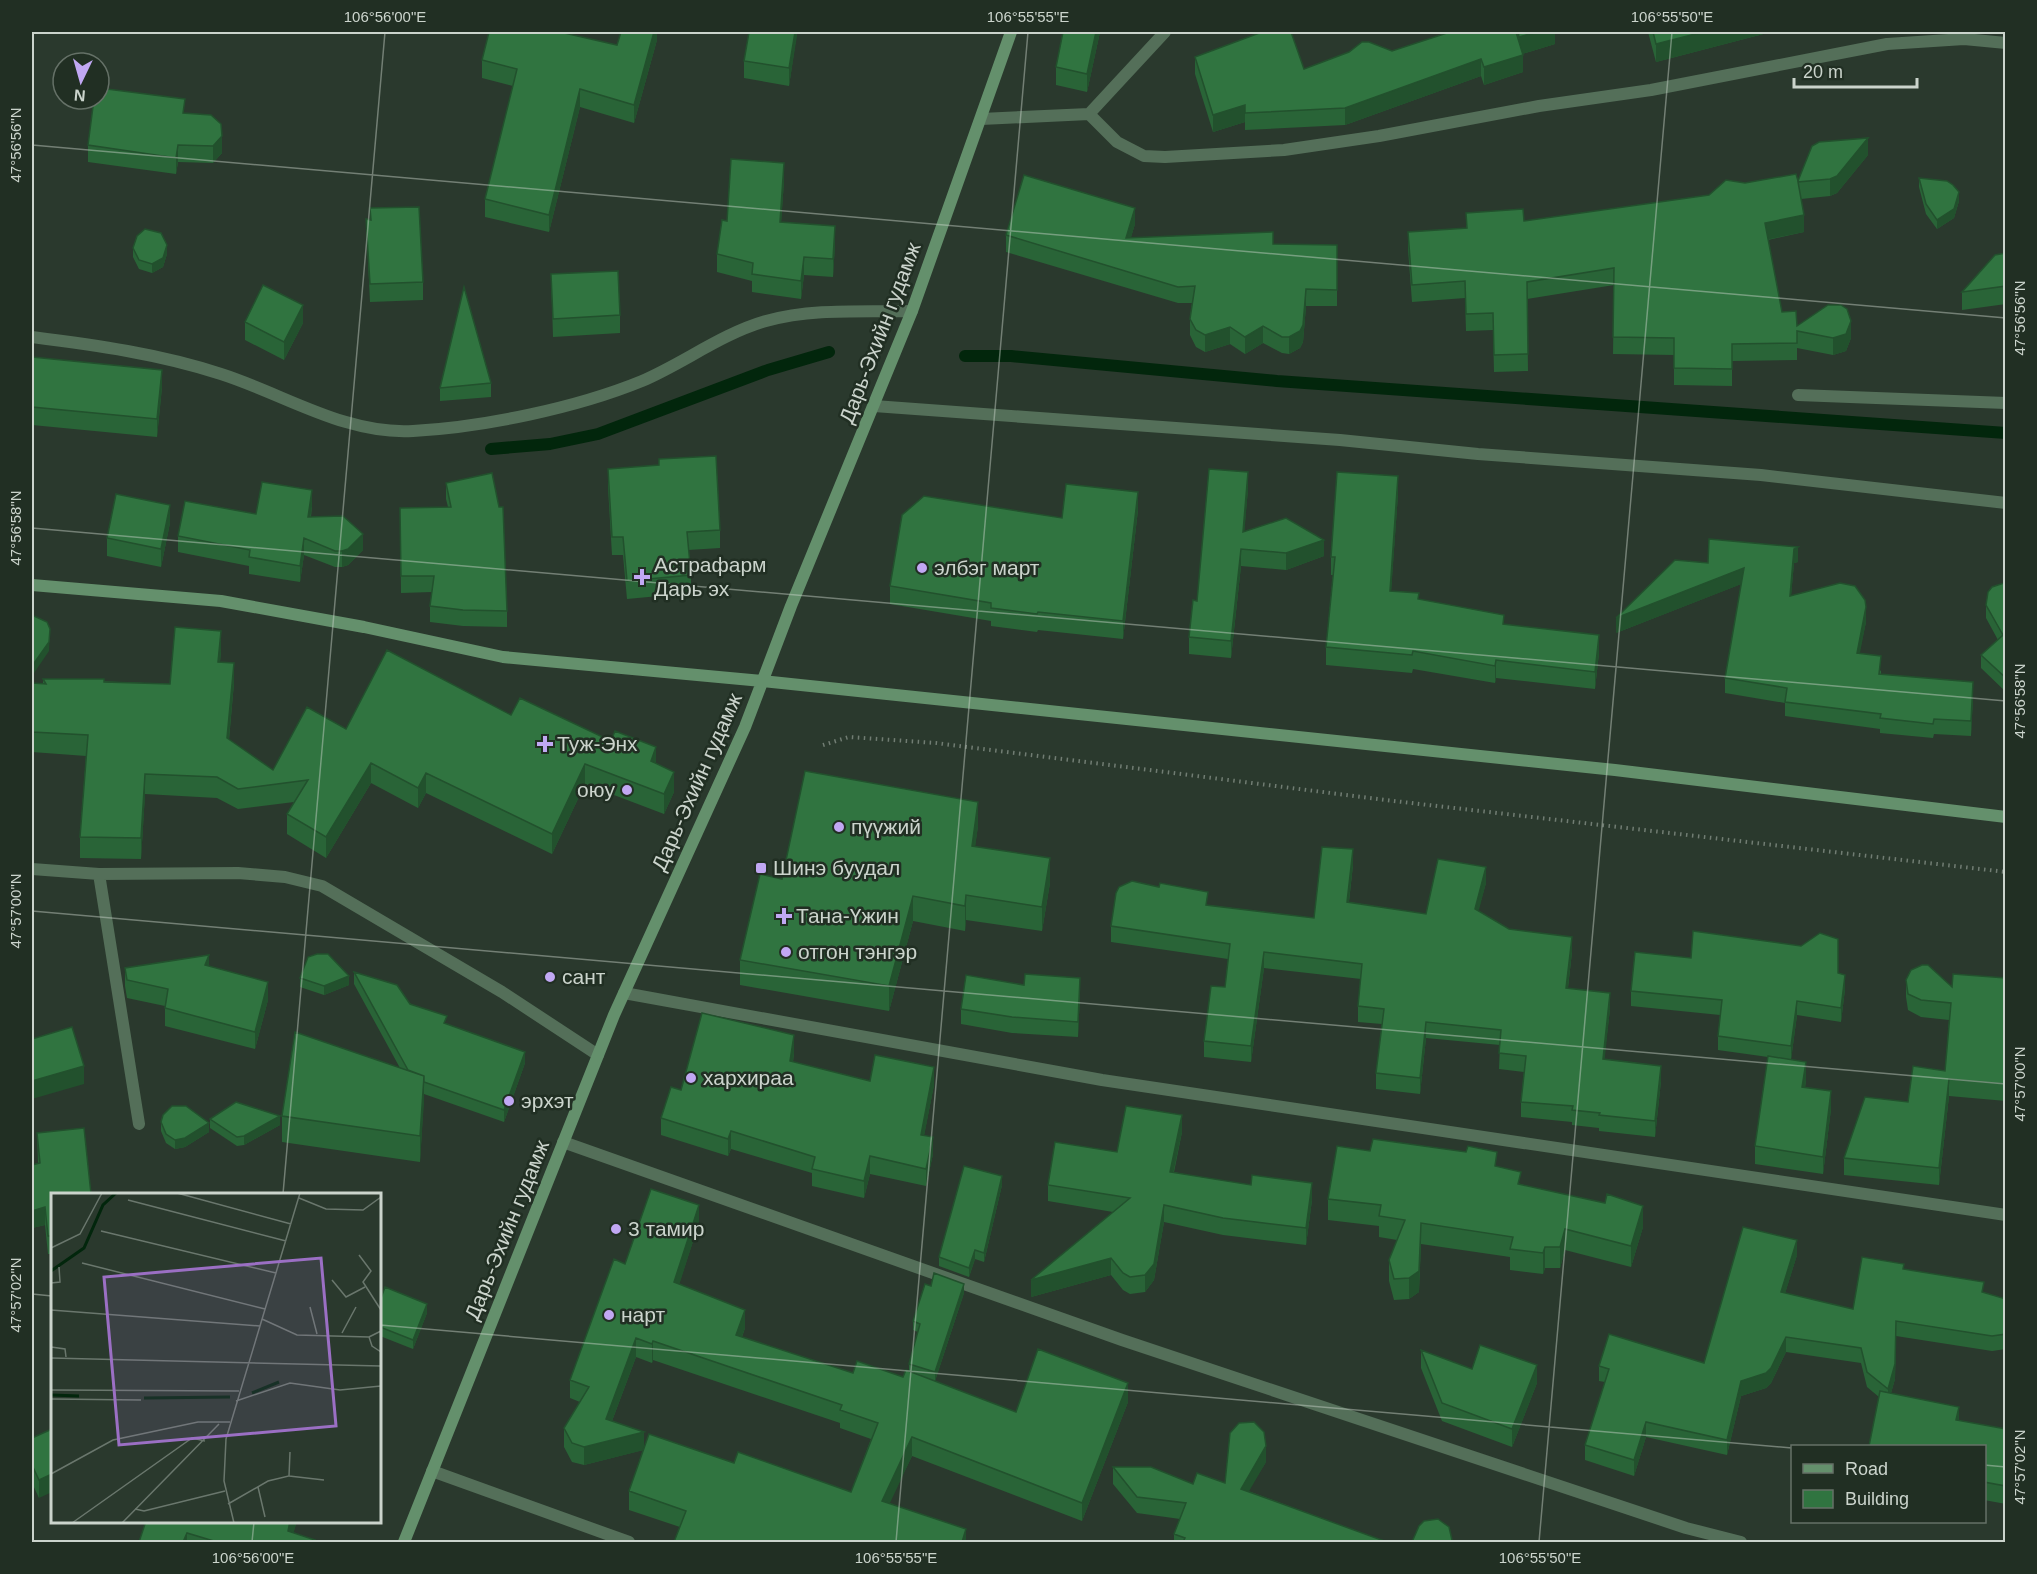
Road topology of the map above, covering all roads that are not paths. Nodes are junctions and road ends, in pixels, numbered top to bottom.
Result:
1 (1011, 32) edge
2 (1165, 32) edge
3 (2006, 43) edge
4 (1089, 114) junction
5 (981, 119) junction
6 (912, 311) junction
7 (32, 337) edge
8 (1798, 396) dead end
9 (2006, 403) edge
10 (874, 406) junction
11 (2006, 503) edge
12 (32, 585) edge
13 (762, 681) junction
14 (2006, 817) edge
15 (32, 869) edge
16 (99, 874) junction
17 (624, 993) junction
18 (598, 1055) junction
19 (139, 1124) dead end
20 (563, 1142) junction
21 (2006, 1215) edge
22 (432, 1471) junction
23 (404, 1542) edge
24 (629, 1542) edge
25 (1741, 1542) edge

1 - 5 main road, Дарь-Эхийн гудамж
2 - 4 street
3 - 4 street
4 - 5 street
5 - 6 main road, Дарь-Эхийн гудамж
6 - 7 street
6 - 10 main road, Дарь-Эхийн гудамж
8 - 9 street
10 - 11 street
10 - 13 main road, Дарь-Эхийн гудамж
12 - 13 main road
13 - 14 main road
13 - 17 main road, Дарь-Эхийн гудамж
15 - 16 street
16 - 18 street
16 - 19 street
17 - 18 main road, Дарь-Эхийн гудамж
17 - 21 street
18 - 20 main road, Дарь-Эхийн гудамж
20 - 22 main road, Дарь-Эхийн гудамж
20 - 25 street
22 - 23 main road, Дарь-Эхийн гудамж
22 - 24 street

